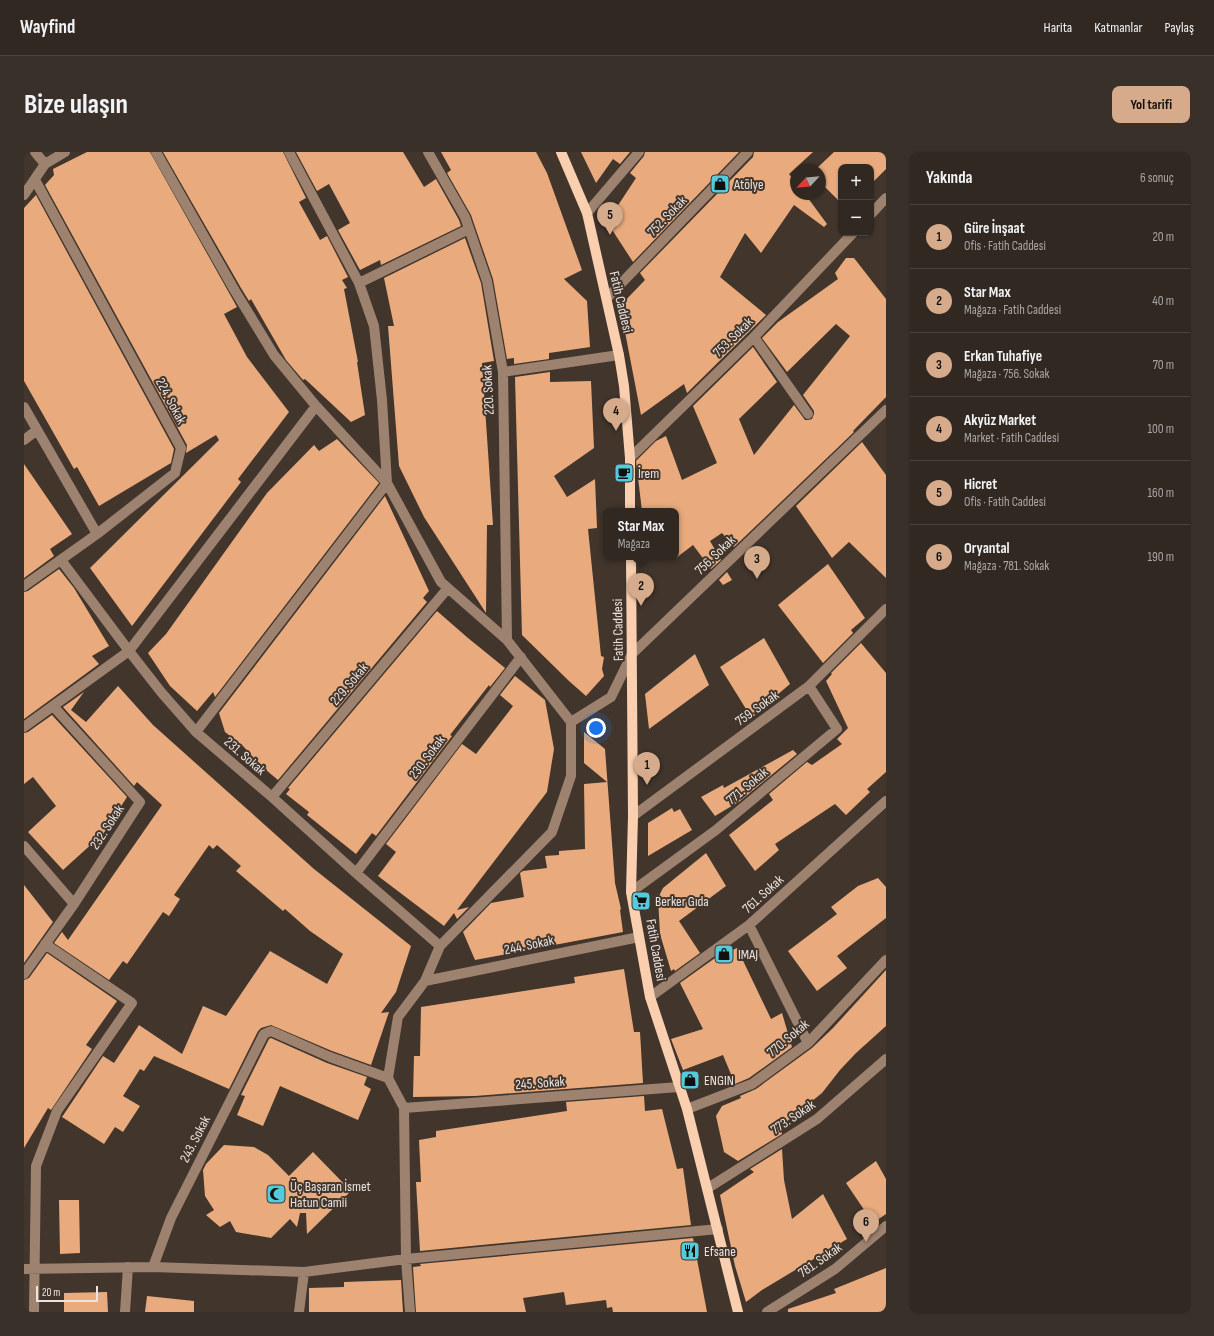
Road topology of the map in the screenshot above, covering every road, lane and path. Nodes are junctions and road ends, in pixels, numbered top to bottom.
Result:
1 (35, 152) edge
2 (65, 152) edge
3 (156, 152) edge
4 (289, 152) edge
5 (428, 152) edge
6 (561, 152) edge
7 (639, 152) edge
8 (748, 152) edge
9 (45, 164) junction
10 (35, 180) junction
11 (24, 194) edge
12 (886, 198) edge
13 (874, 211) edge
14 (587, 213) junction
15 (469, 229) junction
16 (850, 236) edge
17 (359, 283) junction
18 (606, 298) junction
19 (754, 337) junction
20 (619, 355) junction
21 (503, 372) junction
22 (316, 406) junction
23 (24, 407) edge
24 (886, 410) edge
25 (808, 414) dead end
26 (37, 430) junction
27 (24, 440) edge
28 (630, 458) junction
29 (387, 483) junction
30 (630, 508) edge
31 (97, 534) junction
32 (61, 560) junction
33 (631, 560) edge
34 (24, 586) edge
35 (448, 588) junction
36 (886, 609) edge
37 (507, 640) junction
38 (129, 651) junction
39 (632, 654) junction
40 (521, 658) junction
41 (809, 686) junction
42 (52, 706) junction
43 (571, 722) junction
44 (24, 727) edge
45 (196, 732) junction
46 (272, 797) junction
47 (886, 801) edge
48 (633, 816) junction
49 (24, 846) edge
50 (356, 873) junction
51 (632, 892) junction
52 (74, 904) junction
53 (749, 925) junction
54 (639, 937) junction
55 (45, 944) junction
56 (440, 946) junction
57 (886, 960) edge
58 (24, 974) edge
59 (425, 981) junction
60 (650, 997) junction
61 (808, 1043) junction
62 (886, 1059) edge
63 (388, 1078) junction
64 (679, 1087) junction
65 (404, 1108) junction
66 (687, 1109) junction
67 (708, 1188) junction
68 (886, 1226) edge
69 (718, 1229) junction
70 (406, 1259) junction
71 (128, 1267) junction
72 (153, 1267) junction
73 (29, 1269) edge
74 (304, 1272) junction
75 (34, 1312) edge
76 (125, 1312) edge
77 (299, 1312) edge
78 (410, 1312) edge
79 (738, 1312) edge
80 (767, 1312) edge

1 - 9 street
2 - 9 street
3 - 22 street
4 - 17 street
5 - 15 street, 220. Sokak
6 - 14 main road, Fatih Caddesi
7 - 14 street
8 - 18 street, 752. Sokak
9 - 10 street
10 - 11 street
10 - 31 street, 224. Sokak
12 - 13 street
14 - 18 main road, Fatih Caddesi
15 - 17 street
15 - 21 street, 220. Sokak
16 - 19 street, 753. Sokak
17 - 29 street
18 - 20 main road, Fatih Caddesi
19 - 25 street
19 - 28 street, 753. Sokak
20 - 21 street
20 - 28 main road, Fatih Caddesi
21 - 37 street, 220. Sokak
22 - 29 street
22 - 38 street
23 - 26 street
24 - 39 street, 756. Sokak
26 - 27 street
26 - 31 street
28 - 30 main road, Fatih Caddesi
29 - 35 street
29 - 45 street
31 - 32 street, 224. Sokak
32 - 34 street, 224. Sokak
32 - 38 street, 231. Sokak
33 - 39 main road, Fatih Caddesi
35 - 37 street
35 - 46 street, 229. Sokak
36 - 41 street, 759. Sokak
37 - 40 street
38 - 42 street
38 - 45 street, 231. Sokak
39 - 43 street, 756. Sokak
39 - 48 main road, Fatih Caddesi
40 - 43 street
40 - 50 street, 230. Sokak
41 - 48 street, 759. Sokak
41 - 51 street, 771. Sokak
42 - 44 street
42 - 52 street, 232. Sokak
43 - 56 street
45 - 46 street, 231. Sokak
46 - 50 street, 231. Sokak
47 - 53 street, 761. Sokak
48 - 51 main road, Fatih Caddesi
49 - 52 street
50 - 56 street, 231. Sokak
51 - 54 main road, Fatih Caddesi
52 - 55 street, 232. Sokak
53 - 60 street, 761. Sokak
53 - 61 street
54 - 59 street, 244. Sokak
54 - 60 main road, Fatih Caddesi
55 - 58 street, 232. Sokak
55 - 73 street
56 - 59 street
57 - 61 street, 770. Sokak
59 - 63 street
60 - 64 main road, Fatih Caddesi
61 - 66 street, 770. Sokak
62 - 67 street, 773. Sokak
63 - 65 street
63 - 72 street, 243. Sokak
64 - 65 street, 245. Sokak
64 - 66 main road, Fatih Caddesi
65 - 70 street
66 - 67 main road, Fatih Caddesi
67 - 69 main road, Fatih Caddesi
68 - 80 street, 781. Sokak
69 - 70 street
69 - 79 main road, Fatih Caddesi
70 - 74 street
70 - 78 street
71 - 72 street
71 - 73 street
71 - 76 street
72 - 74 street
73 - 75 street
74 - 77 street

